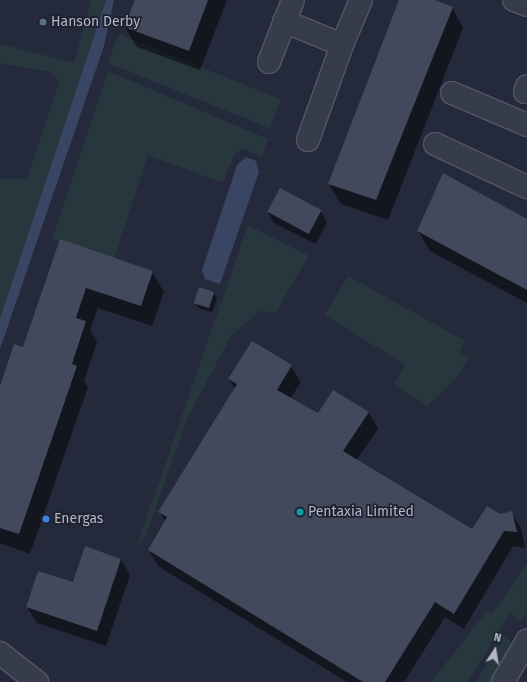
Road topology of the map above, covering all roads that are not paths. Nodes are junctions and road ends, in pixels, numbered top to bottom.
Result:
1 (292, 0) edge
2 (361, 0) edge
3 (514, 0) edge
4 (527, 5) edge
5 (284, 21) junction
6 (342, 45) junction
7 (268, 62) dead end
8 (452, 93) dead end
9 (527, 126) edge
10 (308, 140) dead end
11 (435, 144) dead end
12 (527, 187) edge
13 (527, 642) edge
14 (0, 653) edge
15 (37, 682) edge
16 (503, 682) edge

1 - 5 street
2 - 6 street
3 - 4 street
5 - 6 street
5 - 7 street
6 - 10 street
8 - 9 street
11 - 12 street
13 - 16 street
14 - 15 street

